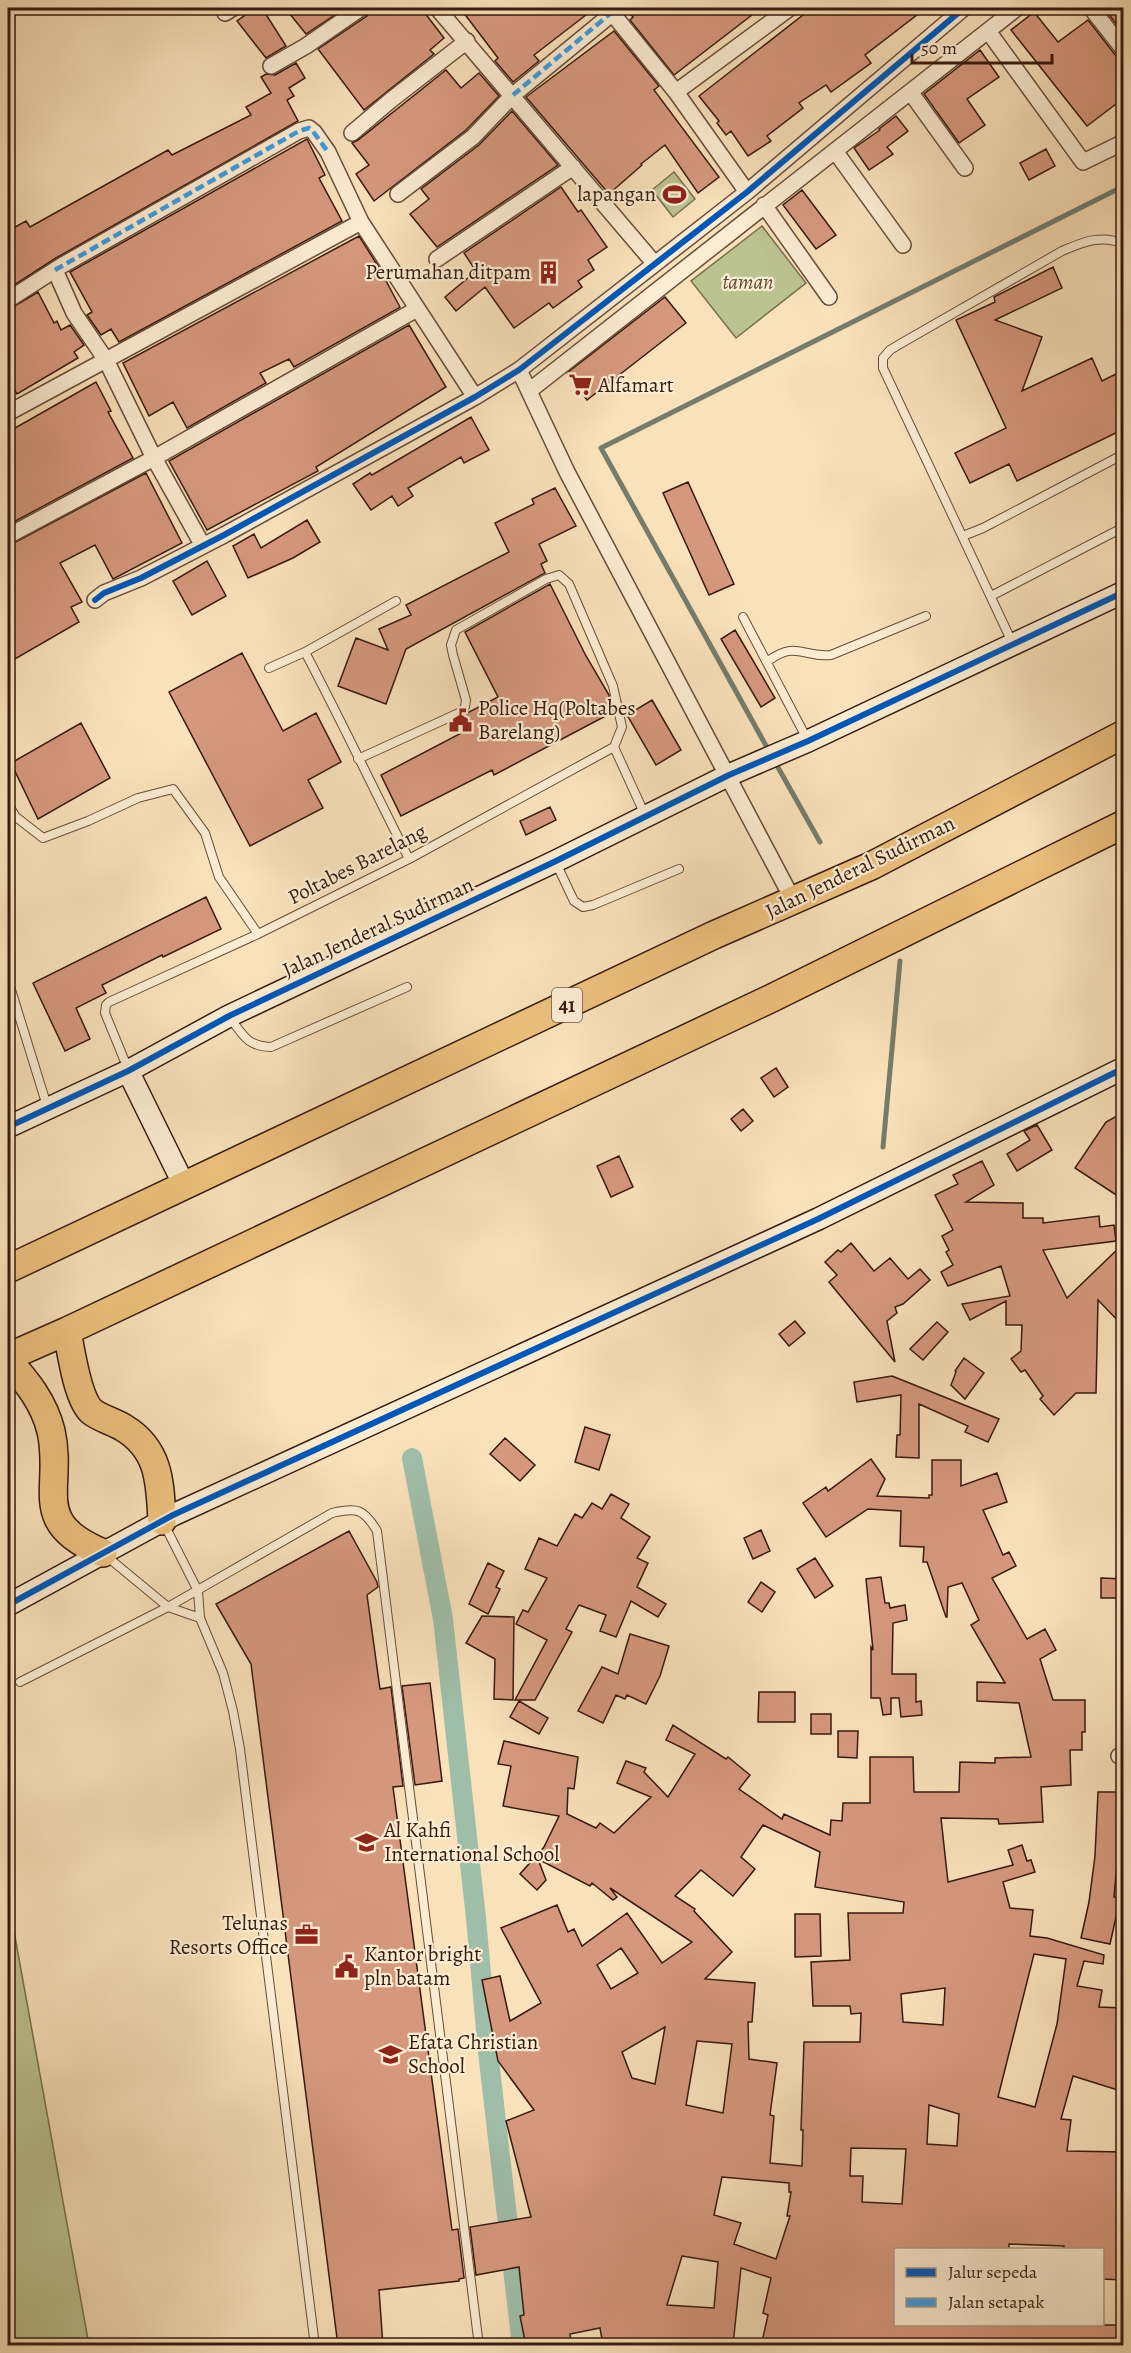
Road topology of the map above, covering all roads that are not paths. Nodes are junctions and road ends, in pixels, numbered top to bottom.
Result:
1 (361, 8) edge
2 (790, 8) edge
3 (964, 8) edge
4 (1017, 8) edge
5 (1091, 8) edge
6 (441, 9) edge
7 (613, 9) edge
8 (988, 31) junction
9 (467, 41) junction
10 (1124, 51) edge
11 (271, 66) dead end
12 (676, 92) junction
13 (911, 93) junction
14 (513, 95) junction
15 (352, 133) dead end
16 (1124, 142) edge
17 (835, 151) junction
18 (573, 167) junction
19 (965, 168) dead end
20 (747, 192) junction
21 (398, 195) dead end
22 (764, 205) junction
23 (362, 222) junction
24 (1124, 244) edge
25 (903, 245) dead end
26 (437, 259) dead end
27 (654, 263) junction
28 (55, 270) junction
29 (829, 297) dead end
30 (8, 300) edge
31 (417, 309) junction
32 (106, 360) junction
33 (519, 370) junction
34 (529, 391) junction
35 (475, 397) junction
36 (8, 413) edge
37 (1124, 454) edge
38 (154, 458) junction
39 (1124, 527) edge
40 (8, 536) edge
41 (963, 536) junction
42 (203, 546) junction
43 (1124, 592) edge
44 (991, 596) junction
45 (95, 600) dead end
46 (396, 601) dead end
47 (926, 616) dead end
48 (743, 617) dead end
49 (1013, 644) junction
50 (305, 652) junction
51 (768, 661) junction
52 (269, 668) dead end
53 (1124, 734) edge
54 (808, 741) junction
55 (614, 747) junction
56 (358, 759) junction
57 (729, 775) junction
58 (8, 804) edge
59 (646, 817) junction
60 (1124, 824) edge
61 (409, 859) junction
62 (556, 861) junction
63 (679, 868) dead end
64 (793, 900) junction
65 (258, 934) junction
66 (8, 980) edge
67 (407, 987) dead end
68 (229, 1016) junction
69 (1124, 1068) edge
70 (128, 1071) junction
71 (47, 1108) junction
72 (8, 1127) edge
73 (184, 1185) junction
74 (8, 1269) edge
75 (67, 1331) junction
76 (8, 1359) edge
77 (91, 1411) junction
78 (51, 1431) junction
79 (162, 1521) junction
80 (103, 1553) junction
81 (198, 1591) junction
82 (8, 1605) edge
83 (168, 1607) junction
84 (200, 1618) junction
85 (20, 1682) dead end
86 (315, 2346) edge
87 (479, 2346) edge

1 - 11 street
2 - 12 street
3 - 20 street
4 - 8 street
5 - 10 street
6 - 9 street
7 - 12 street
7 - 14 street
8 - 13 street
8 - 16 street
9 - 14 street
9 - 15 street
12 - 20 street
13 - 17 street
13 - 19 street
14 - 18 street
14 - 21 street
17 - 22 street
17 - 25 street
18 - 26 street
18 - 27 street
20 - 27 street
22 - 29 street
22 - 34 street
23 - 28 street
23 - 31 street
23 - 32 street
24 - 41 lane
27 - 33 street
28 - 30 street
28 - 32 street
31 - 35 street
31 - 38 street
32 - 36 street
32 - 38 street
33 - 34 street
33 - 35 street
34 - 57 street
35 - 42 street
37 - 41 lane
38 - 40 street
38 - 42 street
39 - 44 lane
41 - 44 lane
42 - 45 street
43 - 49 street, Jalan Jenderal Sudirman
44 - 49 lane
46 - 50 lane
47 - 51 lane
48 - 51 lane
49 - 54 street, Jalan Jenderal Sudirman
50 - 52 lane
50 - 56 lane
51 - 54 lane
53 - 64 highway, Jalan Jenderal Sudirman / 41
54 - 57 street, Jalan Jenderal Sudirman
55 - 56 lane
55 - 59 lane
55 - 61 lane, Poltabes Barelang
56 - 61 lane
57 - 59 street, Jalan Jenderal Sudirman
57 - 64 street
58 - 65 lane
59 - 62 street, Jalan Jenderal Sudirman
60 - 75 highway
61 - 65 lane, Poltabes Barelang
62 - 63 lane
62 - 68 street, Jalan Jenderal Sudirman
64 - 73 highway, Jalan Jenderal Sudirman / 41
65 - 70 lane, Poltabes Barelang
66 - 71 lane
67 - 68 lane
68 - 70 street, Jalan Jenderal Sudirman
69 - 79 street
70 - 71 street, Jalan Jenderal Sudirman
70 - 73 street
71 - 72 street, Jalan Jenderal Sudirman
73 - 74 highway, Jalan Jenderal Sudirman / 41
75 - 76 highway
75 - 77 highway
76 - 78 highway
77 - 78 highway
77 - 79 highway
78 - 80 highway
79 - 80 street
79 - 81 lane
80 - 82 street
80 - 83 lane
81 - 83 lane
81 - 84 lane
81 - 87 lane
83 - 84 lane
83 - 85 lane
84 - 86 lane

